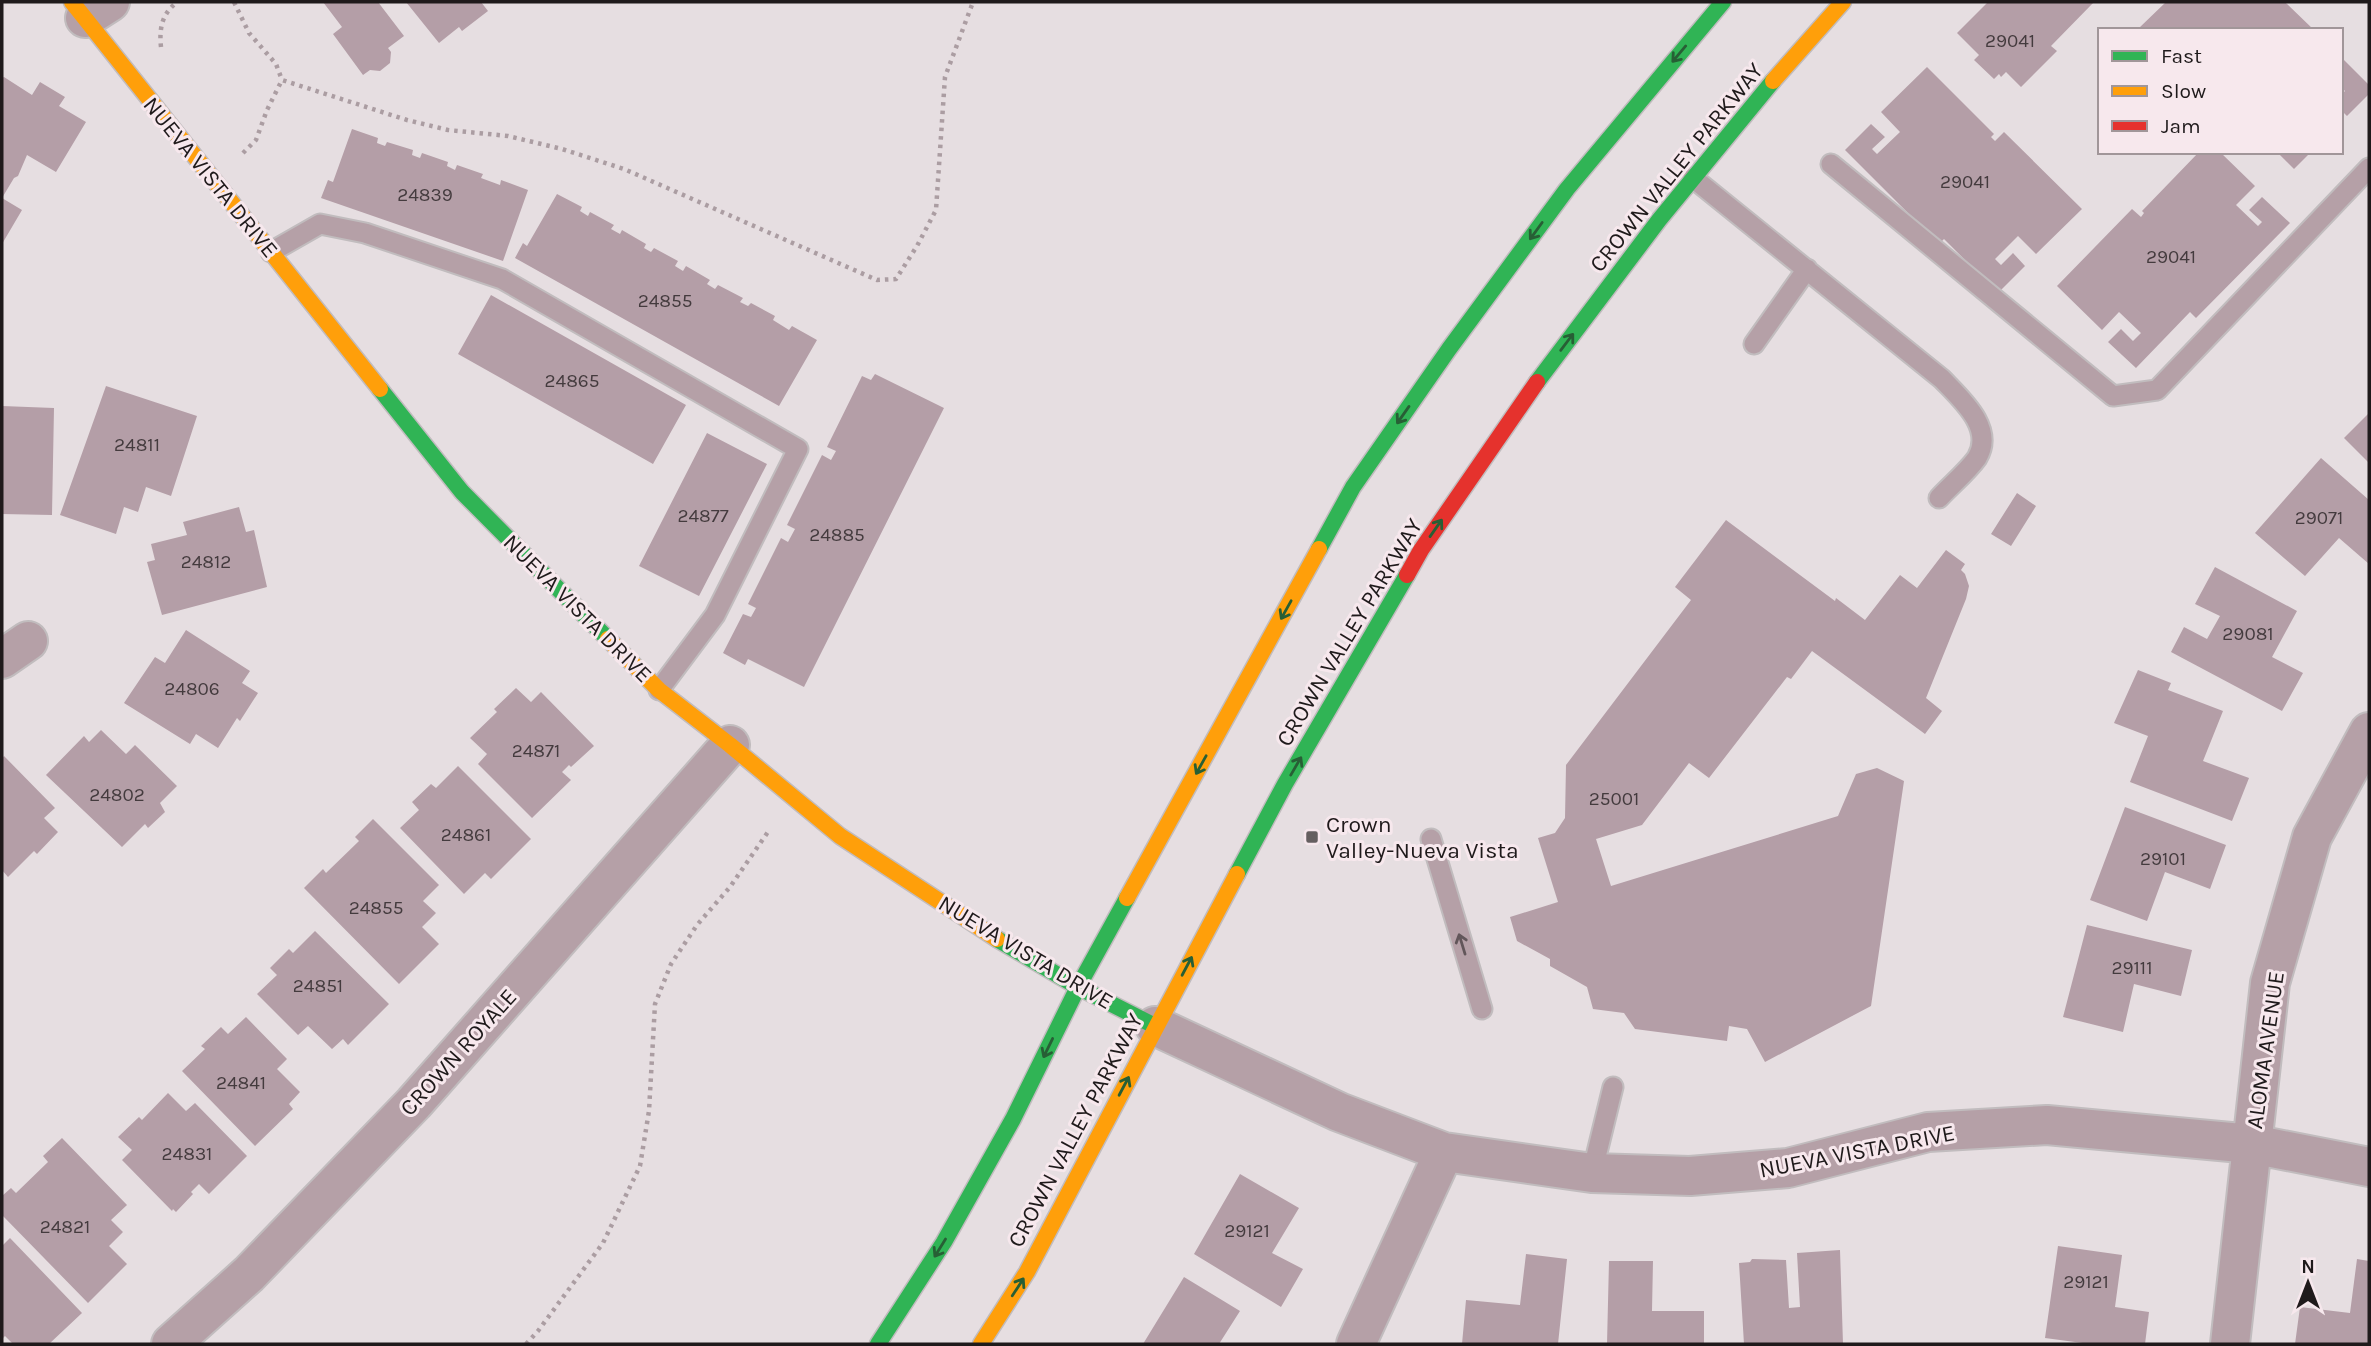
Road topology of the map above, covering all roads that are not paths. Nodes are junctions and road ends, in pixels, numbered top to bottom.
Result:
1 (1723, 2) edge
2 (1843, 2) edge
3 (89, 7) edge
4 (1831, 164) dead end
5 (2369, 168) edge
6 (1693, 178) junction
7 (271, 252) junction
8 (1807, 269) junction
9 (1754, 344) dead end
10 (1939, 498) dead end
11 (659, 690) junction
12 (2369, 732) edge
13 (730, 745) junction
14 (1430, 839) dead end
15 (1078, 987) junction
16 (1482, 1009) dead end
17 (1155, 1026) junction
18 (1613, 1087) dead end
19 (2252, 1144) junction
20 (1444, 1152) junction
21 (2369, 1167) edge
22 (1592, 1173) junction
23 (171, 1344) edge
24 (878, 1344) edge
25 (981, 1344) edge
26 (1356, 1344) edge
27 (2230, 1344) edge

1 -> 15 main road
2 - 6 main road, CROWN VALLEY PARKWAY
3 - 7 main road, NUEVA VISTA DRIVE
4 - 5 lane
6 - 8 lane
17 -> 6 main road, CROWN VALLEY PARKWAY
7 - 11 main road, NUEVA VISTA DRIVE
7 - 11 lane
8 - 9 lane
8 - 10 lane
11 - 13 main road, NUEVA VISTA DRIVE
12 - 19 street, ALOMA AVENUE
13 - 15 main road, NUEVA VISTA DRIVE
13 - 23 street, CROWN ROYALE
16 -> 14 lane
15 - 17 main road, NUEVA VISTA DRIVE
15 -> 24 main road
17 - 20 street, NUEVA VISTA DRIVE
25 -> 17 main road, CROWN VALLEY PARKWAY
18 - 22 lane
19 - 21 street, NUEVA VISTA DRIVE
19 - 22 street, NUEVA VISTA DRIVE
19 - 27 street, ALOMA AVENUE
20 - 22 street, NUEVA VISTA DRIVE
20 - 26 street

